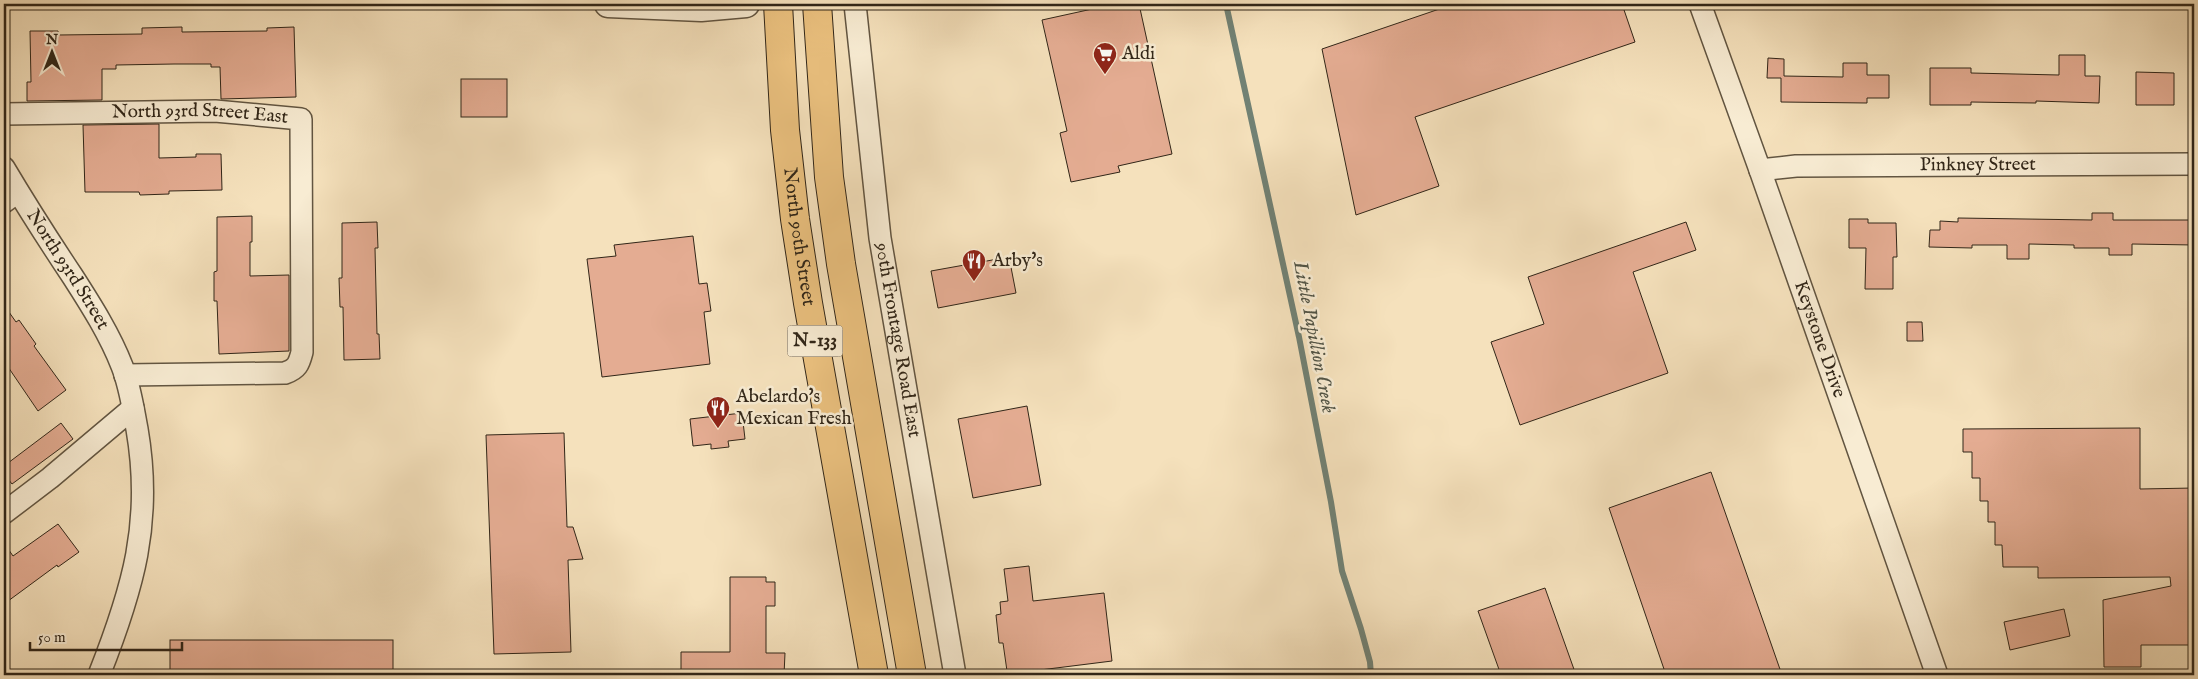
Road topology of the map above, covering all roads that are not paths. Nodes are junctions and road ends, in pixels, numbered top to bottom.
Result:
1 (608, 4) edge
2 (746, 4) edge
3 (778, 4) edge
4 (817, 4) edge
5 (855, 4) edge
6 (1700, 4) edge
7 (4, 114) edge
8 (2194, 164) edge
9 (4, 168) edge
10 (1760, 170) junction
11 (11, 197) edge
12 (125, 375) junction
13 (133, 408) junction
14 (4, 513) edge
15 (99, 675) edge
16 (874, 675) edge
17 (912, 675) edge
18 (955, 675) edge
19 (1937, 675) edge

1 - 2 street
3 - 16 main road, North 90th Street / N-133
4 - 17 main road, North 90th Street / N-133
5 - 18 street, 90th Frontage Road East
6 - 10 street, Keystone Drive
7 - 12 street, North 93rd Street East
8 - 10 street, Pinkney Street
9 - 11 street, North 93rd Street
10 - 19 street, Keystone Drive
11 - 12 street, North 93rd Street
12 - 13 street, North 93rd Street
13 - 14 street
13 - 15 street, North 93rd Street

